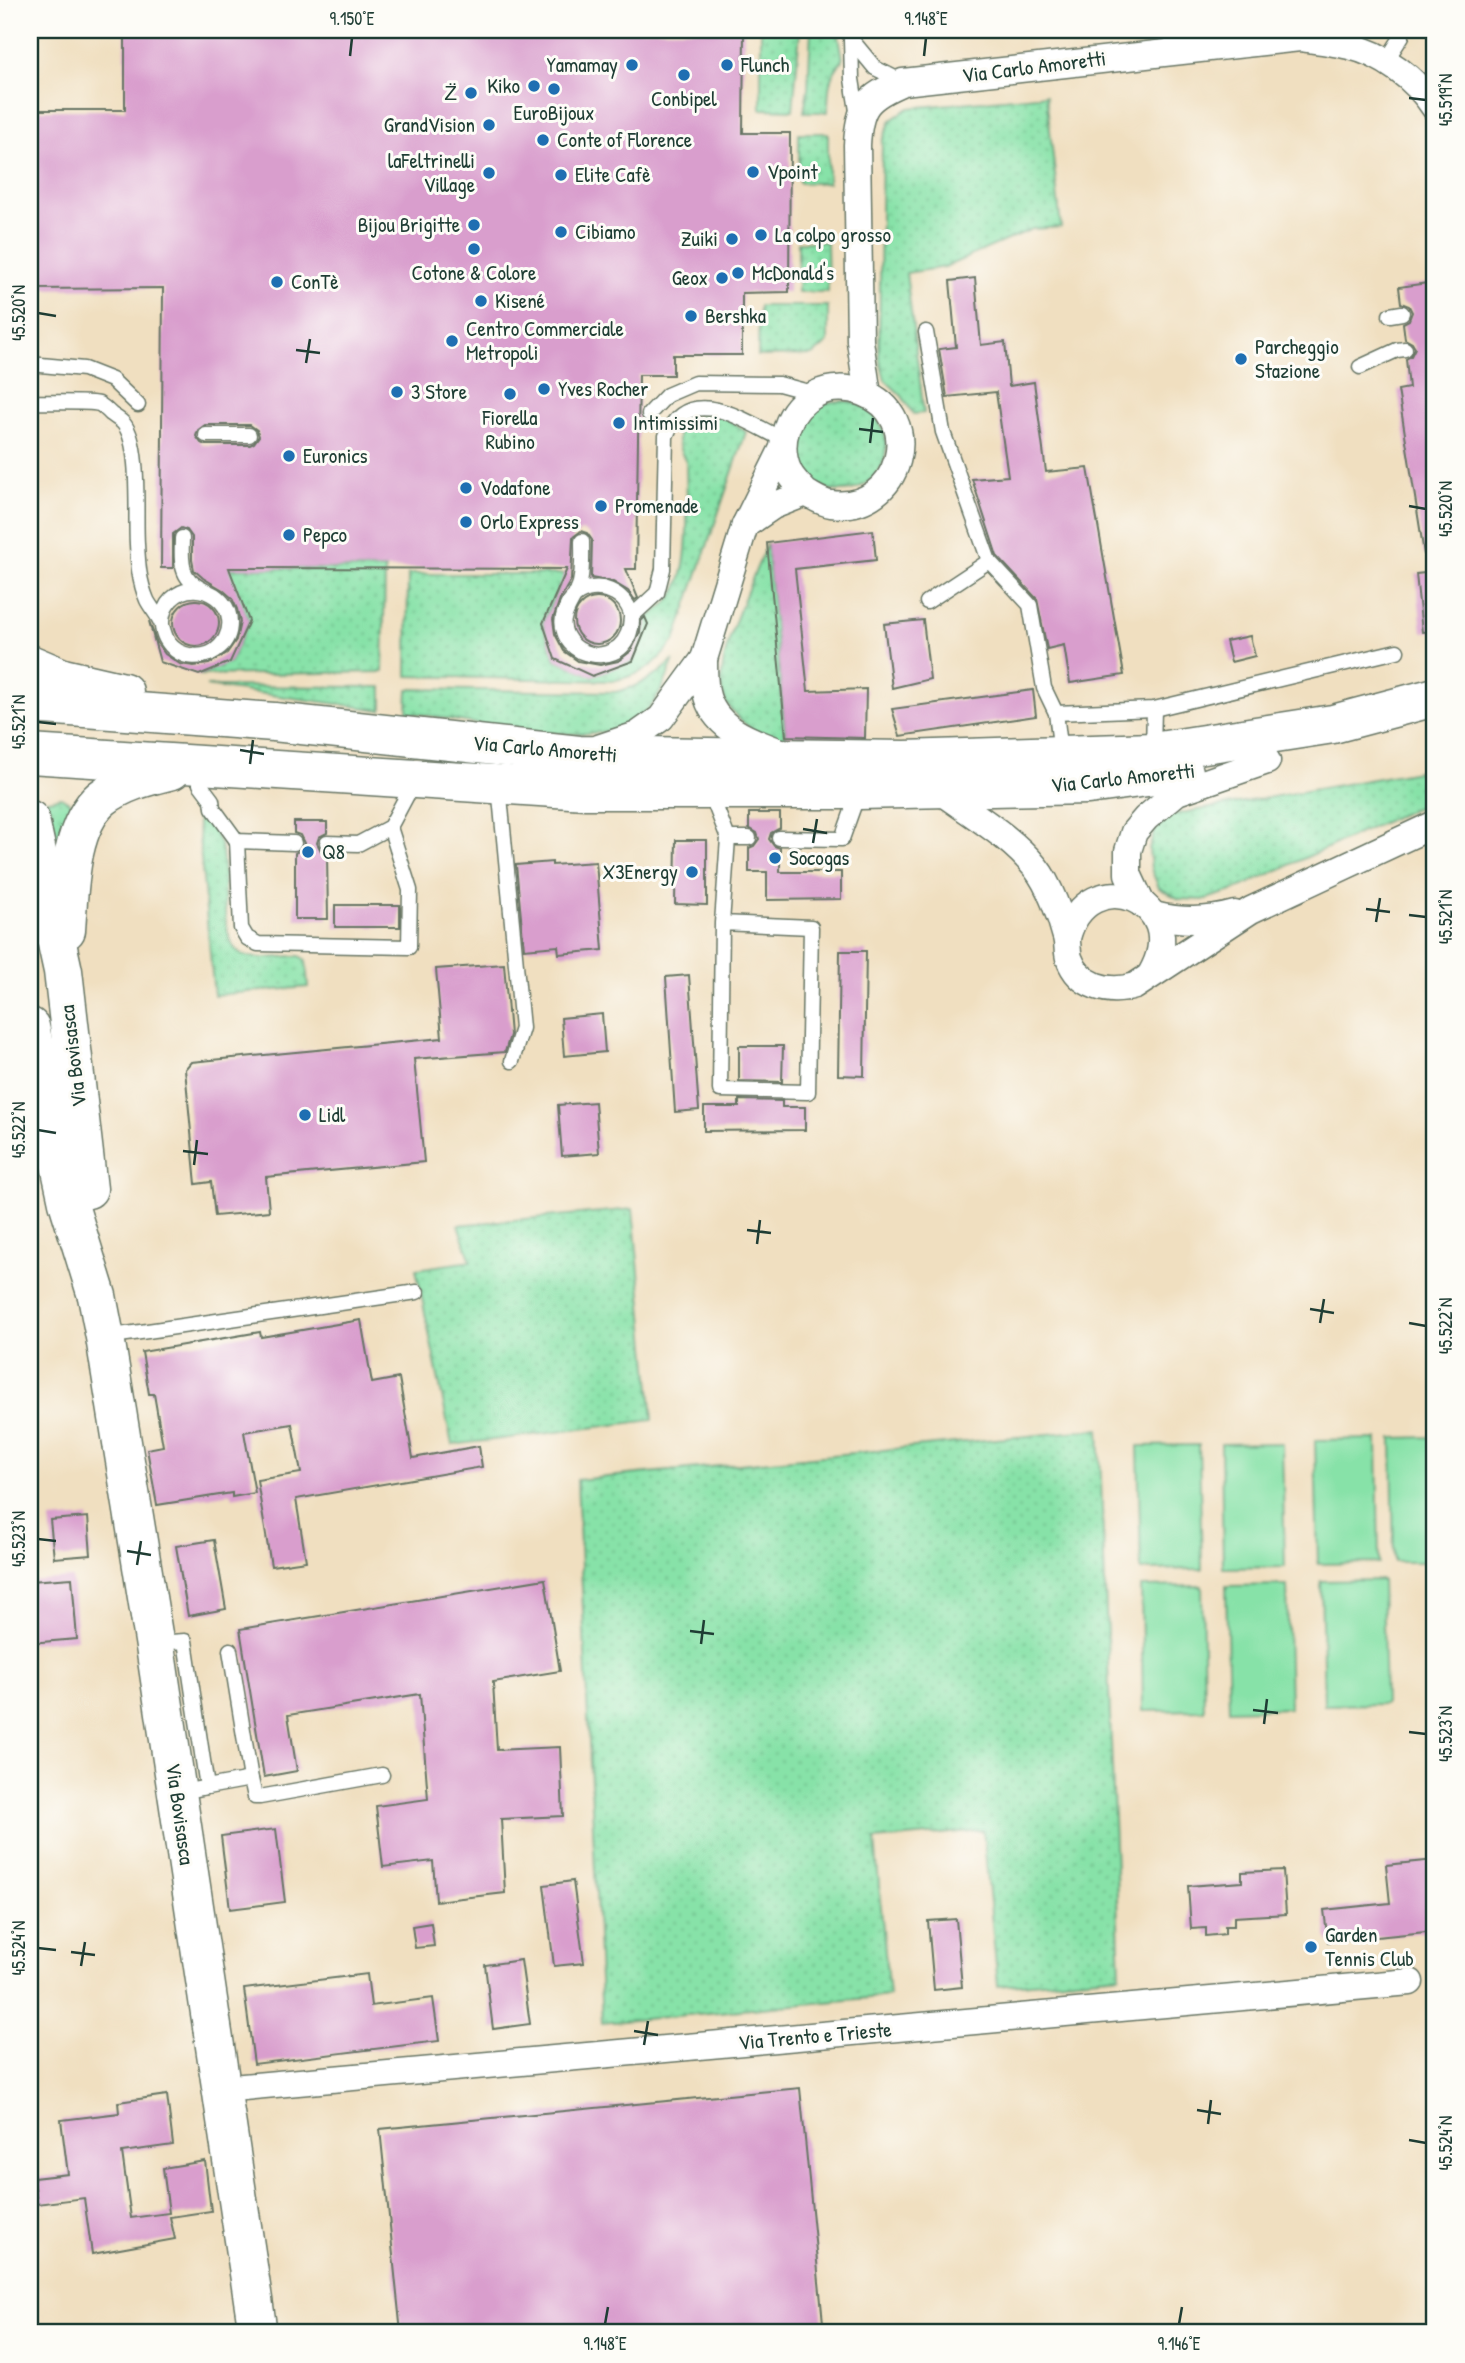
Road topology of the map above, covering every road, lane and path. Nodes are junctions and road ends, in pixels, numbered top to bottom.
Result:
1 (1401, 30) edge
2 (1386, 61) junction
3 (903, 82) junction
4 (1435, 108) edge
5 (858, 122) junction
6 (926, 332) dead end
7 (860, 341) junction
8 (1405, 349) dead end
9 (30, 364) edge
10 (1360, 367) dead end
11 (827, 391) junction
12 (868, 395) junction
13 (30, 402) edge
14 (138, 405) dead end
15 (649, 414) dead end
16 (206, 435) dead end
17 (249, 435) dead end
18 (783, 444) junction
19 (806, 493) junction
20 (744, 526) junction
21 (182, 538) dead end
22 (582, 541) dead end
23 (989, 561) junction
24 (206, 591) junction
25 (571, 601) junction
26 (927, 602) dead end
27 (161, 623) junction
28 (630, 628) junction
29 (1397, 652) dead end
30 (704, 659) junction
31 (30, 664) edge
32 (1435, 697) edge
33 (30, 704) edge
34 (1154, 709) junction
35 (1056, 713) junction
36 (1435, 721) edge
37 (274, 722) junction
38 (1153, 751) junction
39 (30, 754) edge
40 (579, 755) junction
41 (1061, 756) junction
42 (793, 757) junction
43 (1267, 761) junction
44 (195, 765) junction
45 (416, 779) junction
46 (499, 784) junction
47 (936, 788) junction
48 (860, 790) junction
49 (709, 791) junction
50 (30, 820) edge
51 (1435, 824) edge
52 (390, 827) junction
53 (728, 838) junction
54 (748, 838) dead end
55 (779, 838) dead end
56 (237, 841) junction
57 (295, 842) dead end
58 (327, 843) dead end
59 (1148, 909) junction
60 (1251, 910) junction
61 (722, 923) junction
62 (1067, 938) junction
63 (63, 971) junction
64 (1151, 974) junction
65 (30, 1027) edge
66 (513, 1061) dead end
67 (417, 1292) dead end
68 (97, 1296) junction
69 (105, 1337) junction
70 (230, 1650) dead end
71 (382, 1775) dead end
72 (251, 1779) junction
73 (192, 1790) junction
74 (1410, 1982) dead end
75 (221, 2089) junction
76 (258, 2333) edge

1 - 2 lane
2 - 3 street, Via Carlo Amoretti
2 - 4 street, Via Carlo Amoretti
3 - 5 street
3 - 5 lane
5 - 7 street
6 - 23 lane, Via Carlo Amoretti
7 - 11 street
7 - 12 street
8 - 10 lane
9 - 14 lane
11 - 12 street
11 - 15 lane
11 - 18 street
12 - 19 street
13 - 27 lane
16 - 17 lane
18 - 19 street
18 - 20 street
18 - 28 lane
19 - 20 street
20 - 30 street
21 - 24 lane
22 - 25 lane
23 - 26 lane
23 - 35 lane, Via Carlo Amoretti
24 - 27 lane
24 - 27 lane
25 - 28 lane
25 - 28 lane
29 - 34 lane
30 - 40 street
30 - 42 street
31 - 37 street
32 - 38 street, Via Carlo Amoretti
33 - 37 street, Via Carlo Amoretti
34 - 35 lane
34 - 38 lane, Via Carlo Amoretti
35 - 41 lane, Via Carlo Amoretti
36 - 43 street, Via Carlo Amoretti
37 - 40 street, Via Carlo Amoretti
38 - 41 street, Via Carlo Amoretti
39 - 44 street, Via Carlo Amoretti
40 - 42 street, Via Carlo Amoretti
41 - 42 street, Via Carlo Amoretti
43 - 47 street, Via Carlo Amoretti
43 - 59 street, Via Carlo Amoretti
44 - 45 street, Via Carlo Amoretti
44 - 56 lane
44 - 63 street
45 - 46 street, Via Carlo Amoretti
45 - 52 lane
46 - 49 street, Via Carlo Amoretti
46 - 66 lane
47 - 48 street, Via Carlo Amoretti
47 - 62 street
48 - 49 street, Via Carlo Amoretti
48 - 55 lane
49 - 53 lane
50 - 63 street, Via Bovisasca
51 - 60 street
52 - 56 lane
52 - 58 lane
53 - 54 lane
53 - 61 lane
56 - 57 lane
59 - 60 street
59 - 62 street
59 - 64 street, Via Carlo Amoretti
60 - 64 street
61 - 61 lane
62 - 64 street
63 - 68 street, Via Bovisasca
65 - 68 street, Via Bovisasca
67 - 69 lane
68 - 69 street, Via Bovisasca
69 - 73 street, Via Bovisasca
70 - 72 lane
71 - 72 lane
72 - 73 lane
73 - 75 street, Via Bovisasca
74 - 75 street, Via Trento e Trieste
75 - 76 street, Via Bovisasca

